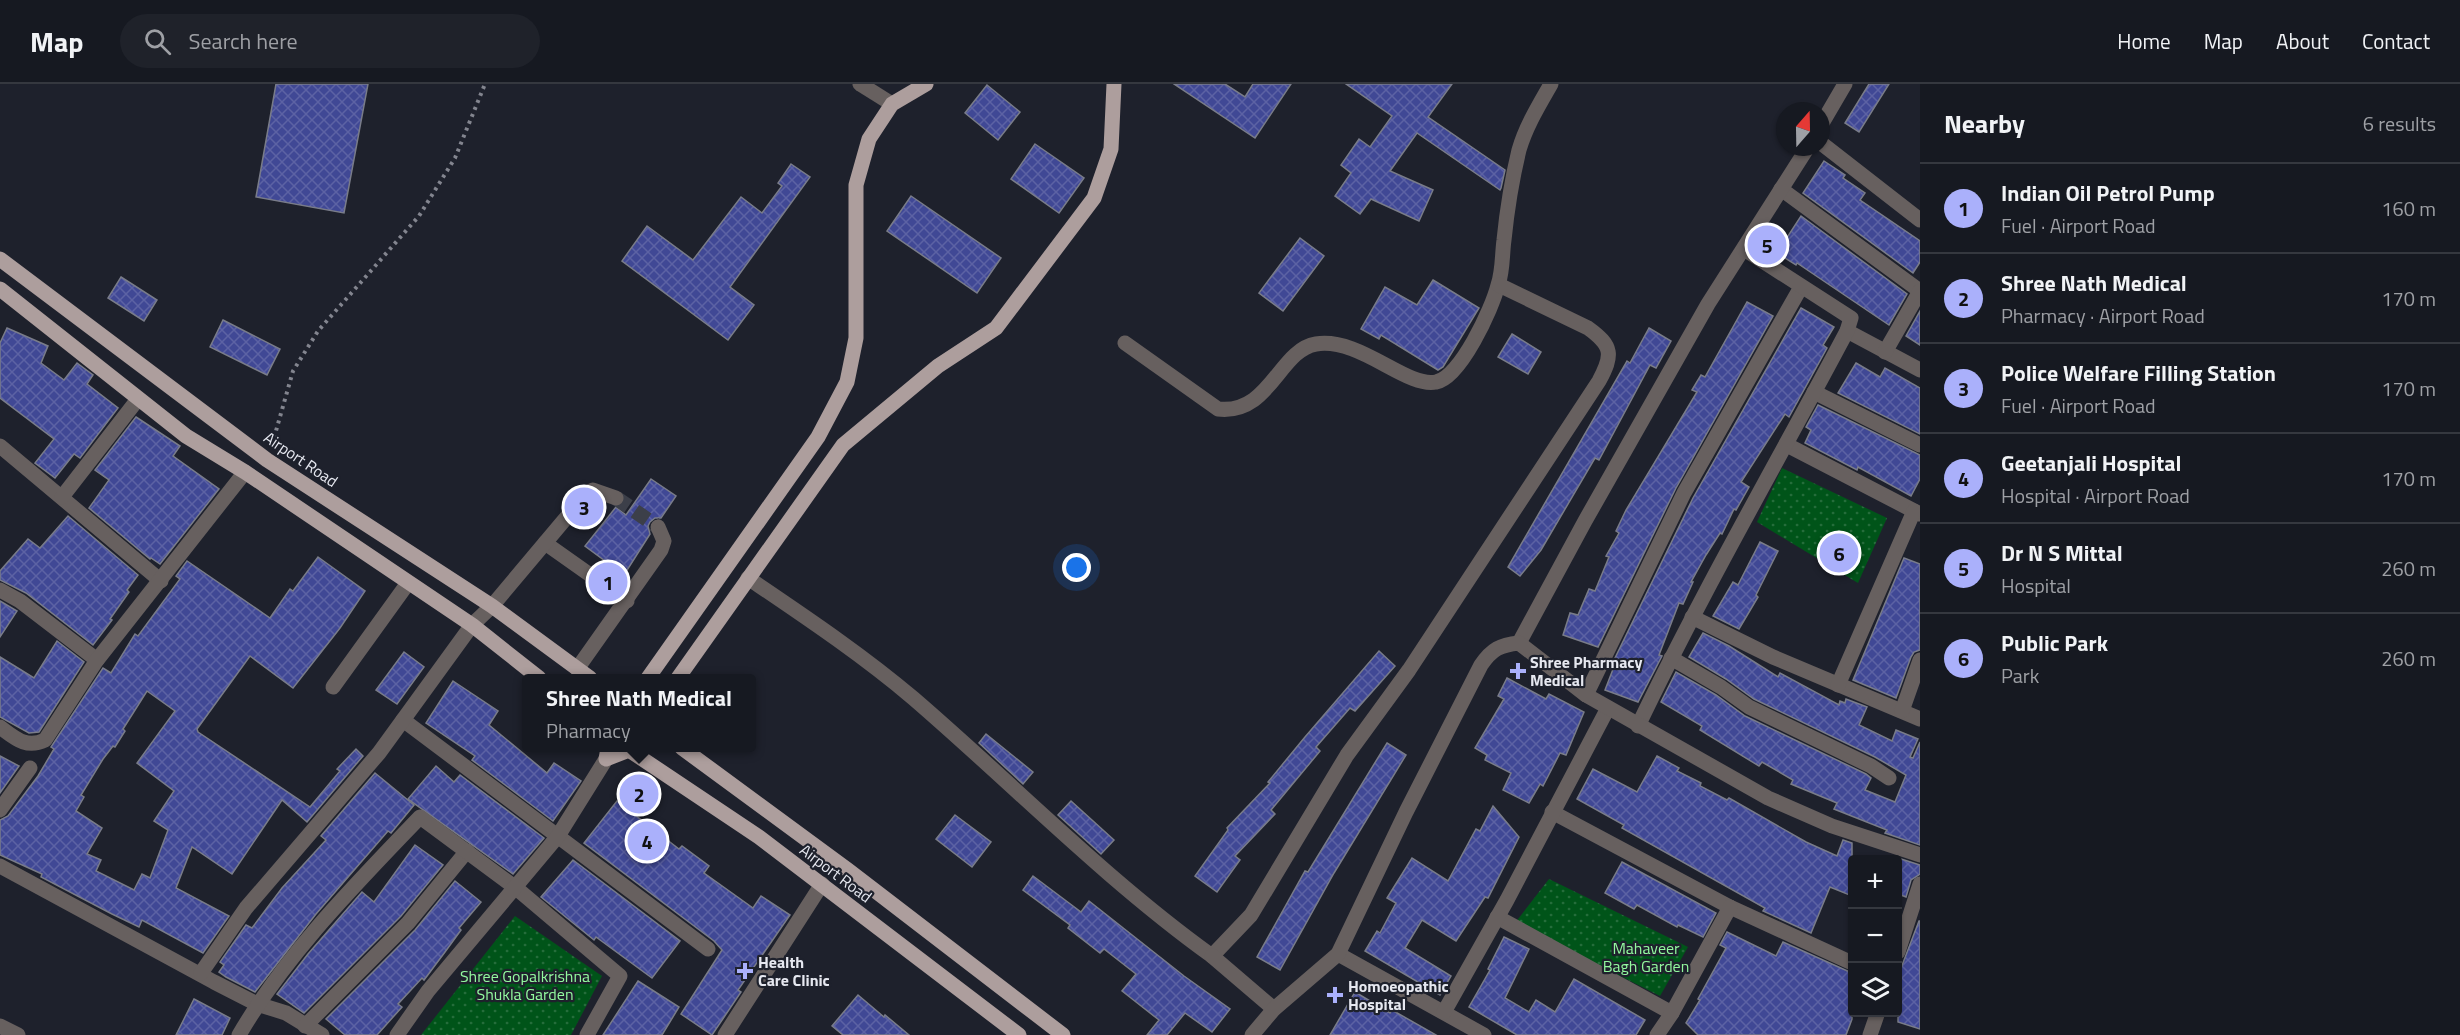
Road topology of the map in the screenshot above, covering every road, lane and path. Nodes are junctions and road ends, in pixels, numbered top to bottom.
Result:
1 (485, 84) edge
2 (926, 84) edge
3 (1114, 84) edge
4 (1551, 84) edge
5 (1845, 84) edge
6 (868, 86) edge
7 (892, 104) junction
8 (1830, 110) edge
9 (1830, 150) edge
10 (1802, 156) edge
11 (1781, 189) junction
12 (1920, 220) edge
13 (1744, 249) junction
14 (0, 258) edge
15 (1499, 285) junction
16 (1801, 287) junction
17 (0, 289) edge
18 (1920, 291) edge
19 (1847, 332) junction
20 (1125, 343) dead end
21 (1885, 352) junction
22 (1920, 370) edge
23 (1815, 392) junction
24 (138, 399) junction
25 (1787, 444) junction
26 (1920, 445) edge
27 (0, 446) edge
28 (267, 460) junction
29 (245, 472) junction
30 (62, 497) junction
31 (615, 498) tunnel mouth
32 (1917, 513) edge
33 (658, 527) dead end
34 (545, 543) junction
35 (748, 578) junction
36 (161, 581) junction
37 (408, 582) junction
38 (0, 590) edge
39 (627, 601) junction
40 (492, 606) junction
41 (1692, 617) junction
42 (471, 625) junction
43 (1519, 643) junction
44 (1671, 658) junction
45 (97, 660) junction
46 (1920, 660) edge
47 (534, 674) edge
48 (583, 674) edge
49 (651, 674) edge
50 (681, 674) edge
51 (1838, 685) junction
52 (333, 687) dead end
53 (1587, 695) junction
54 (1608, 708) junction
55 (1902, 711) junction
56 (1920, 719) edge
57 (403, 720) junction
58 (1638, 726) junction
59 (0, 727) edge
60 (634, 752) edge
61 (689, 752) edge
62 (607, 753) edge
63 (30, 768) dead end
64 (1889, 778) dead end
65 (0, 810) edge
66 (1552, 812) junction
67 (558, 836) junction
68 (467, 851) junction
69 (1920, 855) edge
70 (0, 866) edge
71 (1920, 884) edge
72 (822, 885) junction
73 (516, 888) junction
74 (1730, 908) junction
75 (1497, 917) junction
76 (1902, 940) edge
77 (708, 949) dead end
78 (1338, 954) junction
79 (1212, 956) junction
80 (1848, 961) edge
81 (201, 973) junction
82 (257, 1004) junction
83 (1274, 1009) junction
84 (1444, 1012) junction
85 (1672, 1013) junction
86 (1877, 1017) edge
87 (0, 1026) edge
88 (305, 1026) junction
89 (1874, 1034) edge
90 (18, 1035) edge
91 (239, 1035) edge
92 (322, 1035) edge
93 (397, 1035) edge
94 (587, 1035) edge
95 (725, 1035) edge
96 (1019, 1035) edge
97 (1063, 1035) edge
98 (1252, 1035) edge
99 (1484, 1035) edge
100 (1657, 1035) edge

1 - 28 path
2 - 7 main road
3 - 35 main road
4 - 15 street
5 - 8 street
6 - 7 street
7 - 49 main road
9 - 12 street
10 - 11 street
11 - 13 street
11 - 18 street
13 - 16 street
13 - 43 street
14 - 28 main road, Airport Road
15 - 20 street
15 - 79 street
16 - 19 street
16 - 53 street
17 - 24 main road
18 - 21 street
19 - 21 street
19 - 23 street
21 - 22 street
23 - 25 street
23 - 26 street
24 - 29 main road
24 - 30 street
25 - 32 street
25 - 41 street
27 - 30 street
28 - 40 main road, Airport Road
29 - 36 street
29 - 37 main road
30 - 36 street
31 - 34 street
32 - 51 street
33 - 39 street
34 - 39 street
34 - 40 street
35 - 50 main road
35 - 79 street
36 - 45 street
37 - 42 main road
37 - 52 street
38 - 45 street
39 - 48 street
40 - 42 street
40 - 48 main road, Airport Road
41 - 44 street
41 - 51 street
42 - 47 main road
42 - 57 street
43 - 53 street
43 - 78 street
44 - 58 street
44 - 64 street
45 - 59 street
46 - 55 street
51 - 55 street
53 - 54 street
54 - 58 street
54 - 66 street
55 - 56 street
57 - 67 street
57 - 81 street
58 - 69 street
60 - 72 main road, Airport Road
61 - 97 main road, Airport Road
62 - 67 street
63 - 65 street
66 - 74 street
66 - 75 street
67 - 73 street
67 - 77 street
68 - 73 street
68 - 82 street
68 - 88 street
70 - 81 street
71 - 76 street
72 - 95 street
72 - 96 main road, Airport Road
73 - 93 street
73 - 94 street
74 - 80 street
74 - 85 street
75 - 84 street
75 - 85 street
78 - 83 street
78 - 84 street
79 - 83 street
81 - 82 street
82 - 88 street
82 - 91 street
83 - 98 street
84 - 99 street
85 - 100 street
86 - 89 street
87 - 90 street
88 - 92 street

